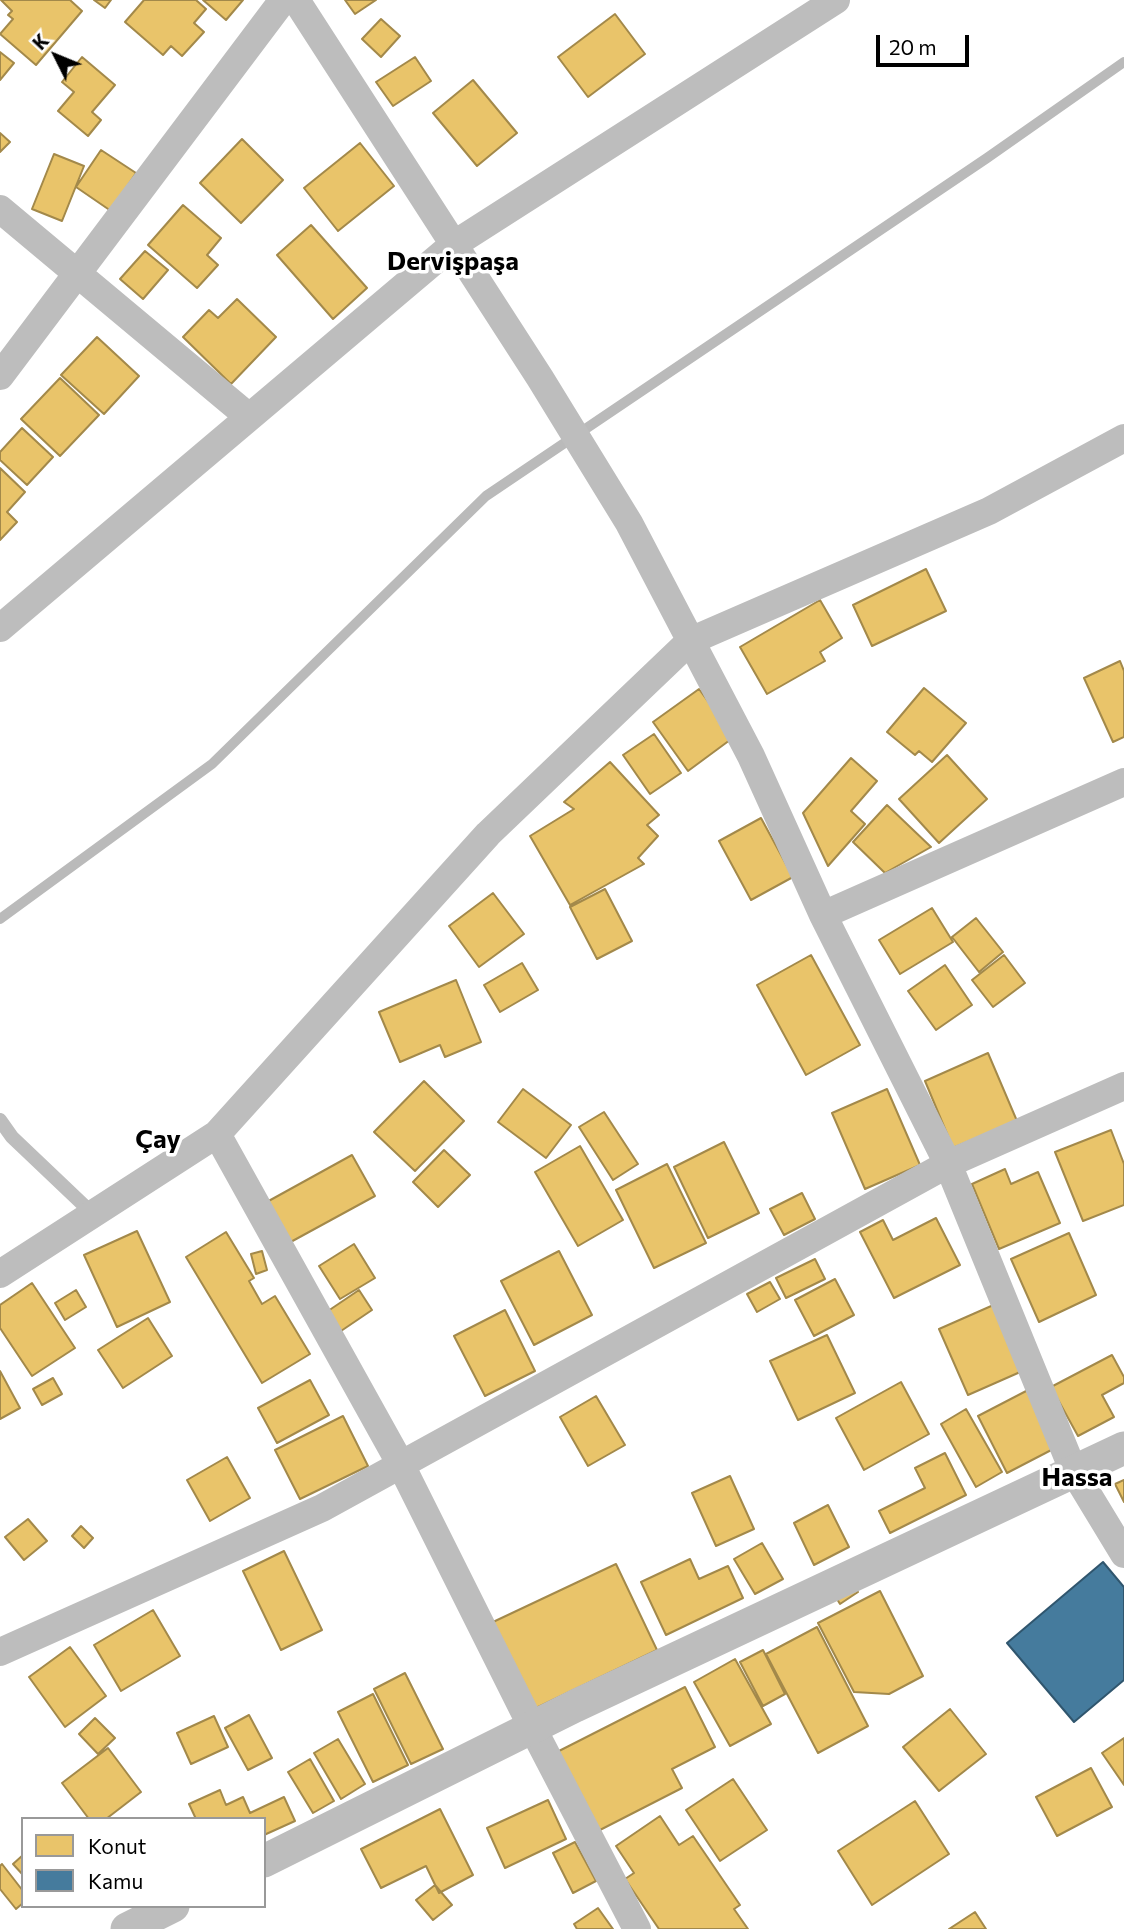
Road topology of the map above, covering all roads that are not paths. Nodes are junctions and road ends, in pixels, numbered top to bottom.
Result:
1 (284, 0) edge
2 (296, 0) edge
3 (836, 0) edge
4 (0, 209) edge
5 (453, 245) junction
6 (78, 274) junction
7 (0, 376) edge
8 (250, 417) junction
9 (1124, 438) edge
10 (0, 628) edge
11 (690, 641) junction
12 (1124, 782) edge
13 (823, 915) junction
14 (1124, 1086) edge
15 (0, 1120) edge
16 (217, 1134) junction
17 (948, 1164) junction
18 (93, 1214) junction
19 (0, 1274) edge
20 (1124, 1448) edge
21 (400, 1463) junction
22 (1073, 1470) junction
23 (1124, 1554) edge
24 (0, 1652) edge
25 (532, 1727) junction
26 (266, 1860) edge
27 (169, 1908) edge
28 (127, 1929) edge
29 (637, 1929) edge

1 - 6 street
2 - 5 street
3 - 5 street
4 - 6 street
5 - 8 street
5 - 11 street
6 - 7 street
6 - 8 street
8 - 10 street
9 - 11 street
11 - 13 street
11 - 16 street
12 - 13 street
13 - 17 street
14 - 17 street
15 - 18 lane
16 - 18 street
16 - 21 street
17 - 21 street
17 - 22 street
18 - 19 street
20 - 22 street
21 - 24 street
21 - 25 street
22 - 23 street
22 - 25 street
25 - 26 street
25 - 29 street
27 - 28 street

